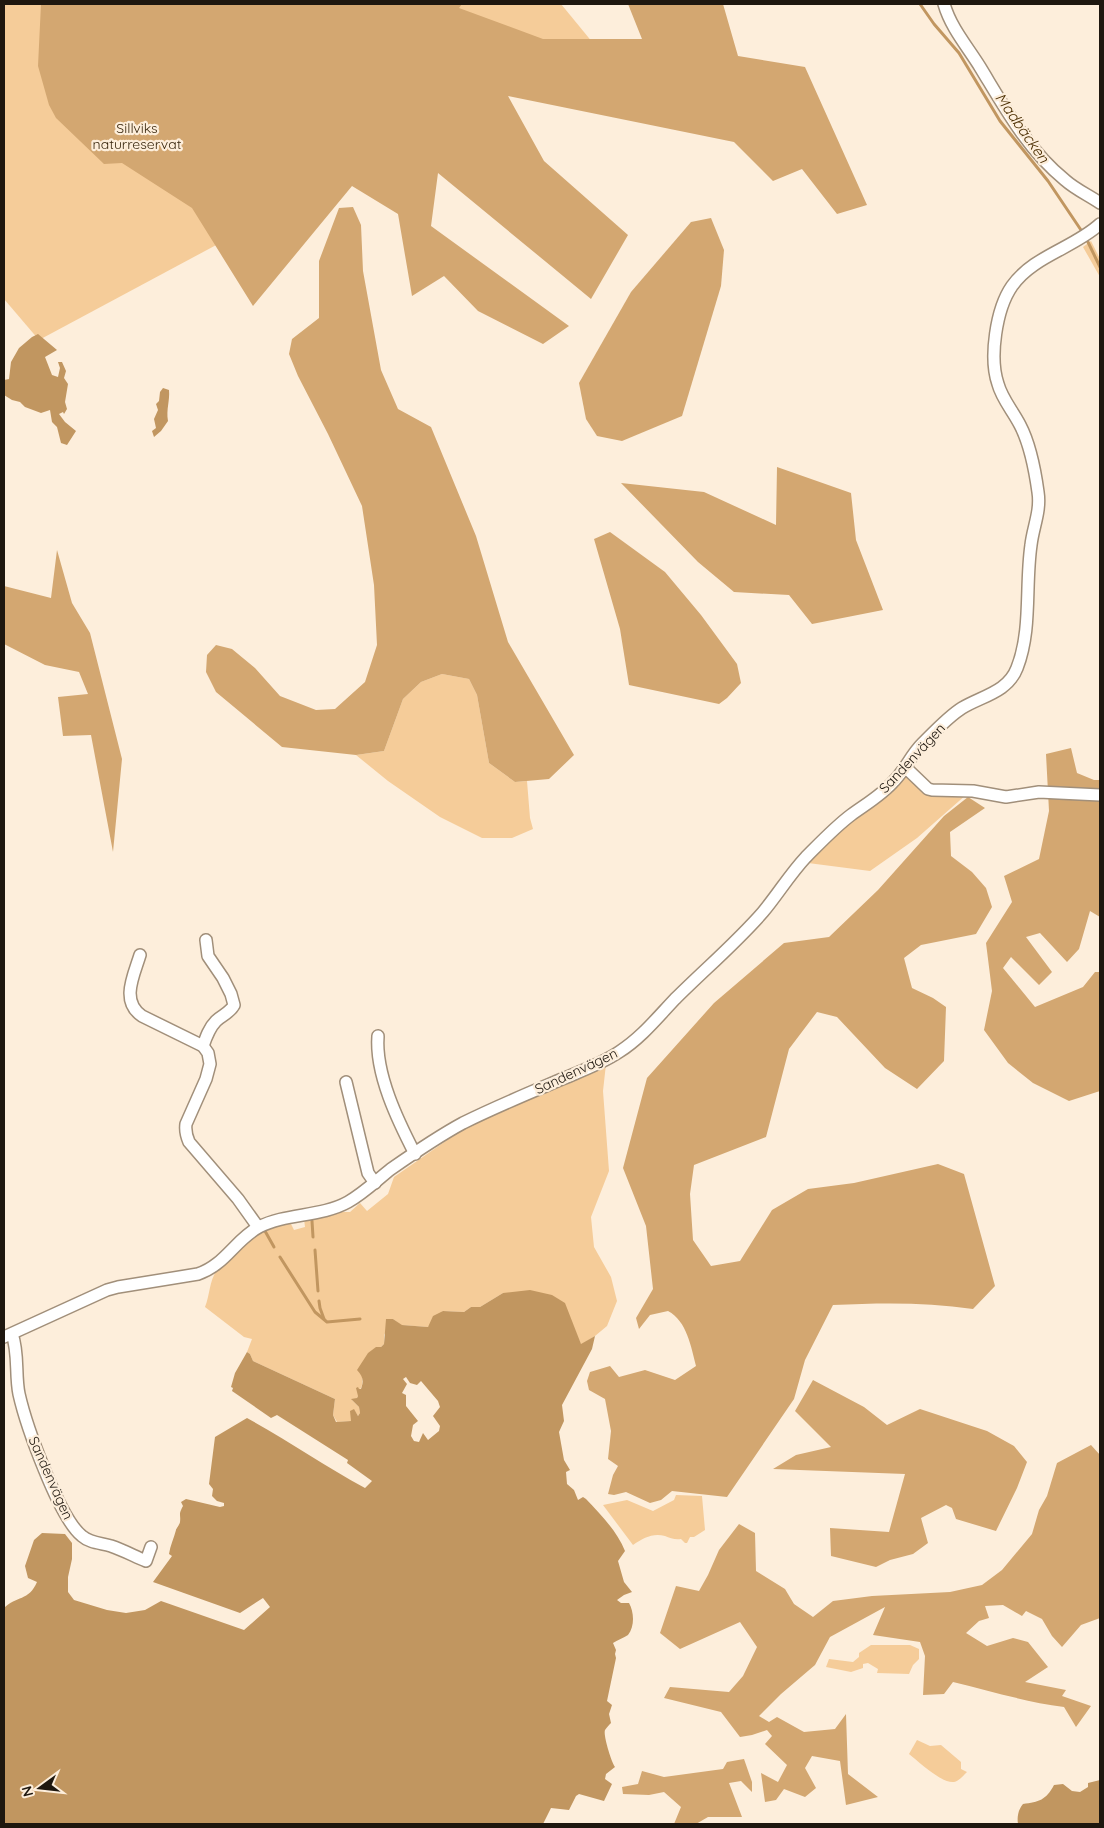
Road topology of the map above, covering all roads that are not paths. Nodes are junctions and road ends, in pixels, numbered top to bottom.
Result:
1 (944, 4) edge
2 (1100, 203) edge
3 (1092, 231) edge
4 (905, 768) junction
5 (1100, 795) edge
6 (206, 940) dead end
7 (140, 955) dead end
8 (378, 1036) dead end
9 (203, 1046) junction
10 (346, 1082) dead end
11 (415, 1154) junction
12 (375, 1182) junction
13 (258, 1227) junction
14 (8, 1336) edge
15 (151, 1547) dead end

1 - 2 street
3 - 4 street, Sandenvägen
4 - 5 street
4 - 11 street, Sandenvägen
6 - 9 street
7 - 9 street
8 - 11 street
9 - 13 street
10 - 12 street
11 - 12 street, Sandenvägen
12 - 13 street, Sandenvägen
13 - 14 street, Sandenvägen
14 - 15 street, Sandenvägen

